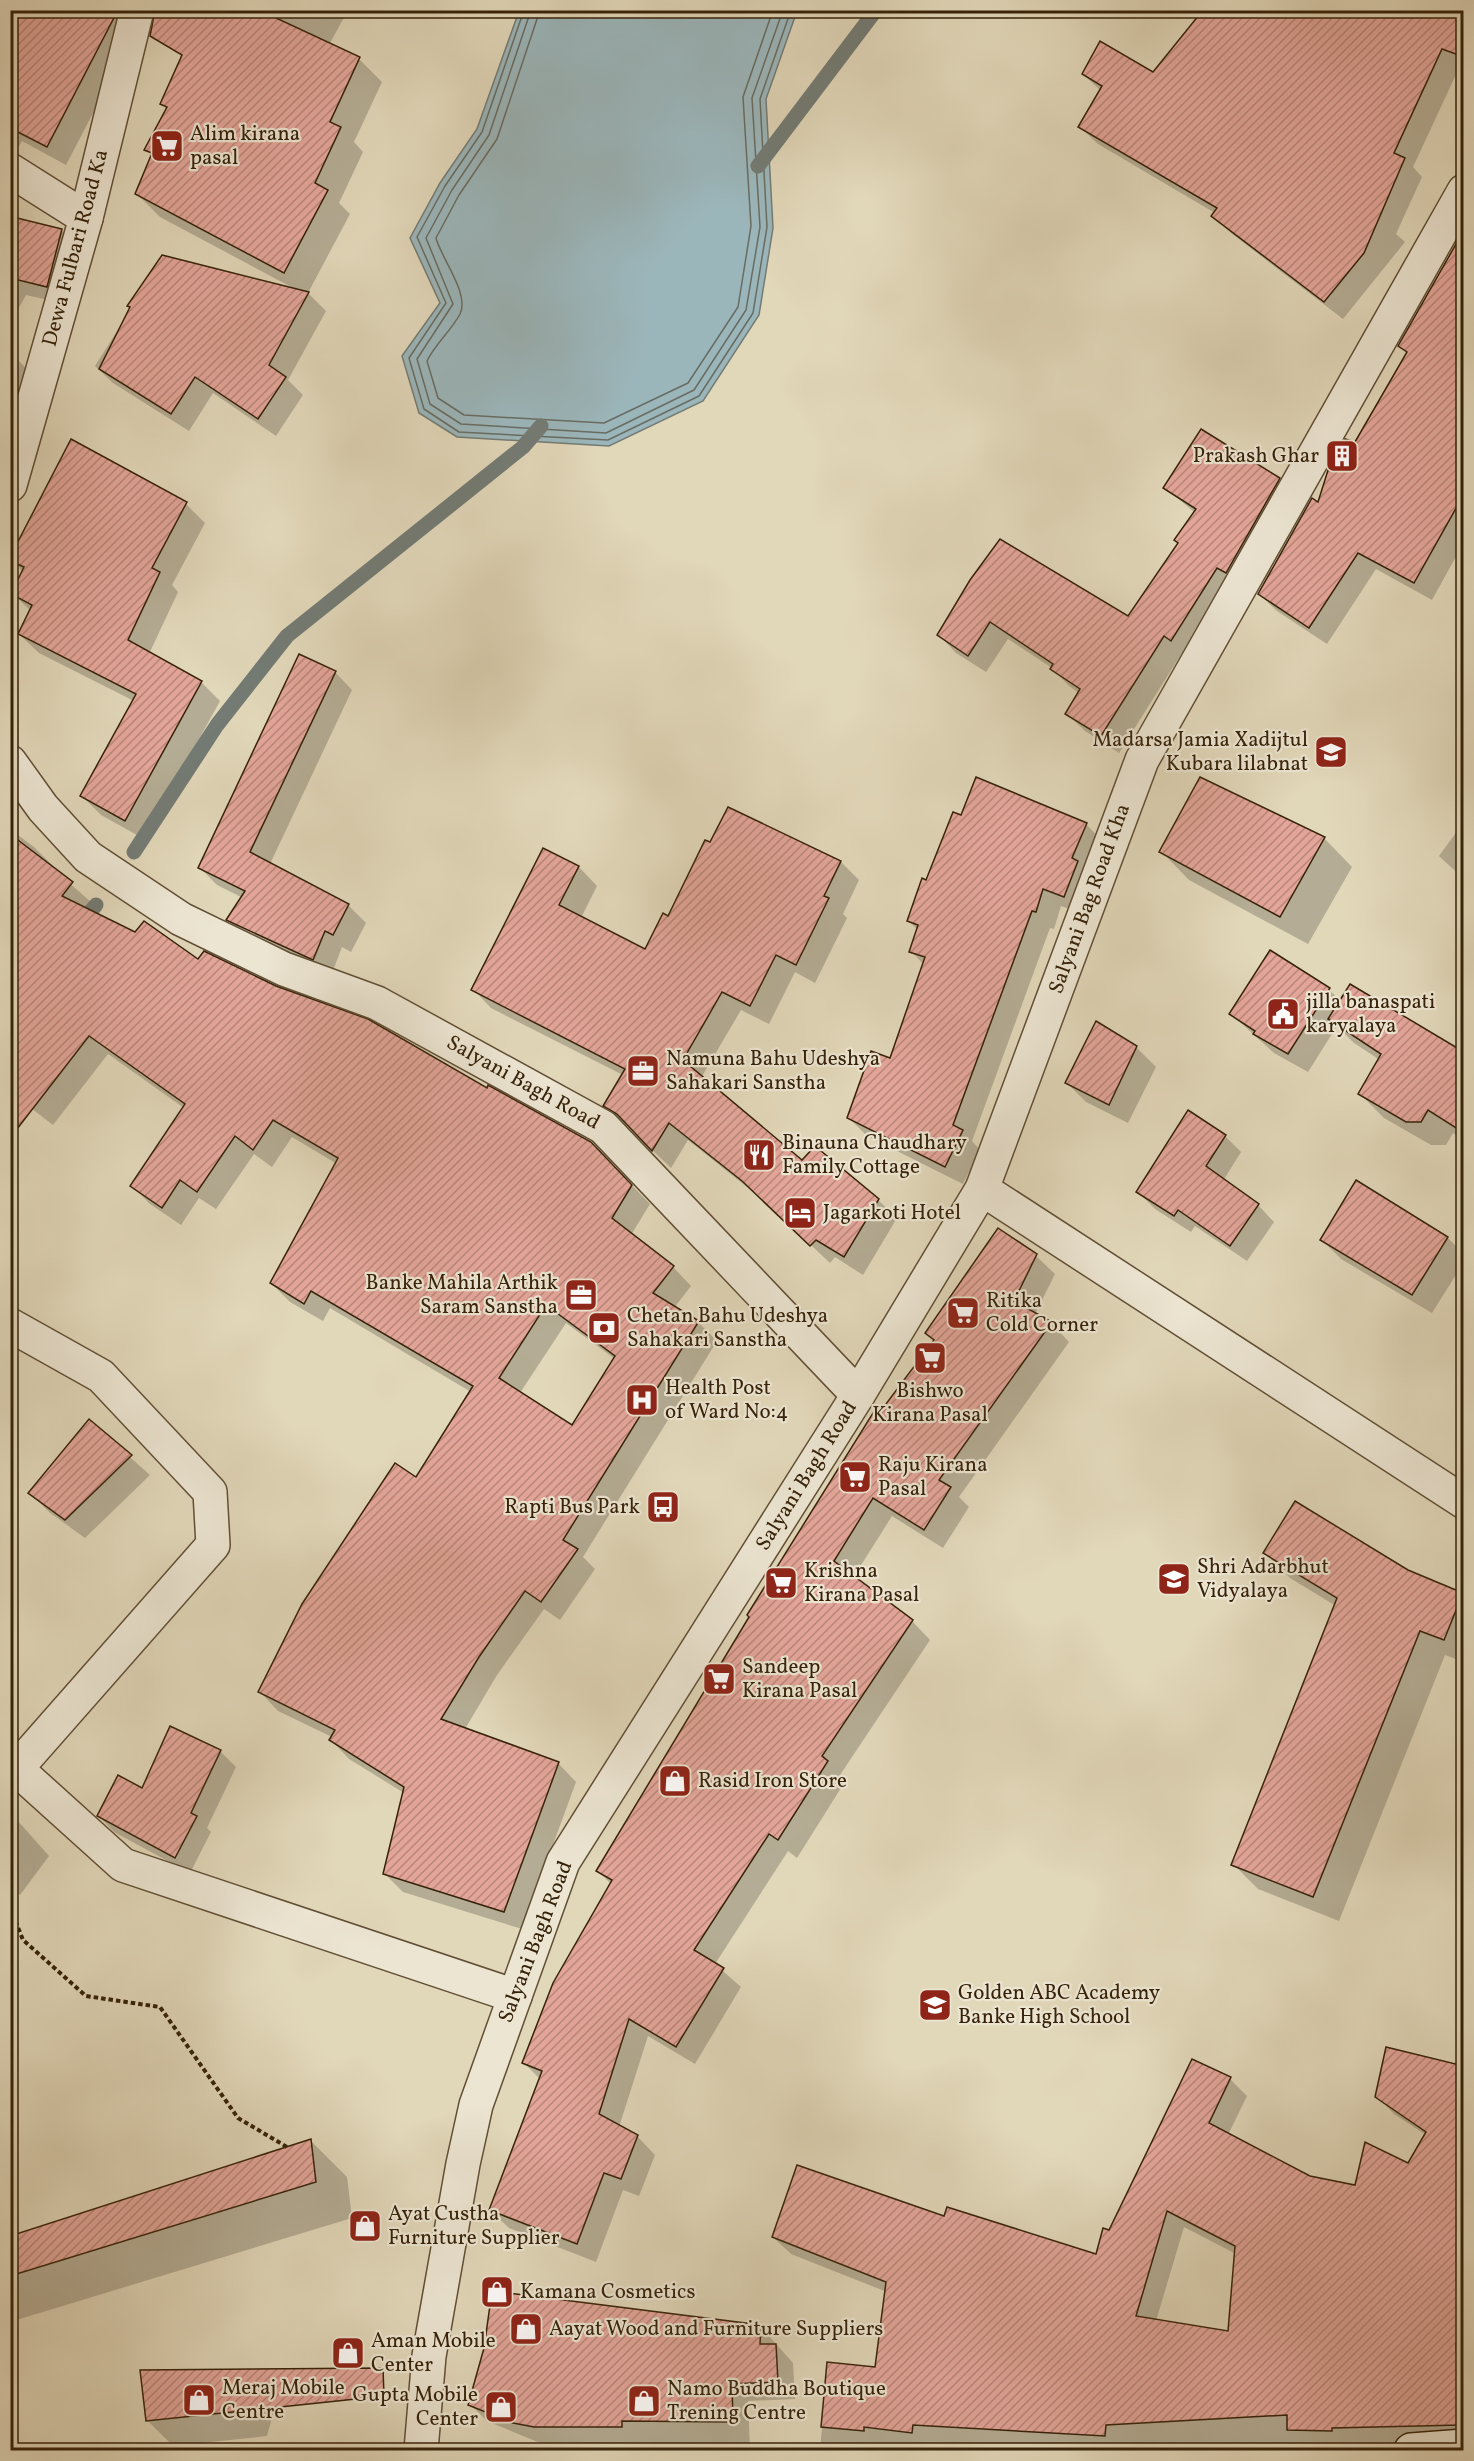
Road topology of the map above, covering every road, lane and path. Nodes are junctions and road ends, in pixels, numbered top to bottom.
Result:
1 (137, 10) edge
2 (10, 170) edge
3 (1464, 191) edge
4 (86, 218) junction
5 (10, 485) edge
6 (10, 762) edge
7 (982, 1190) junction
8 (10, 1325) edge
9 (858, 1395) junction
10 (1464, 1502) edge
11 (13, 1766) edge
12 (10, 1907) edge
13 (515, 1996) junction
14 (287, 2147) dead end
15 (1464, 2446) edge
16 (421, 2451) edge
17 (1411, 2451) edge

1 - 4 street, Dewa Fulbari Road Ka
2 - 4 street
3 - 7 street, Salyani Bag Road Kha
4 - 5 street, Dewa Fulbari Road Ka
6 - 9 street, Salyani Bagh Road
7 - 9 street, Salyani Bag Road Kha
7 - 10 street
8 - 11 street
9 - 13 street, Salyani Bagh Road
11 - 13 street
12 - 14 path
13 - 16 street, Salyani Bagh Road
15 - 17 street

